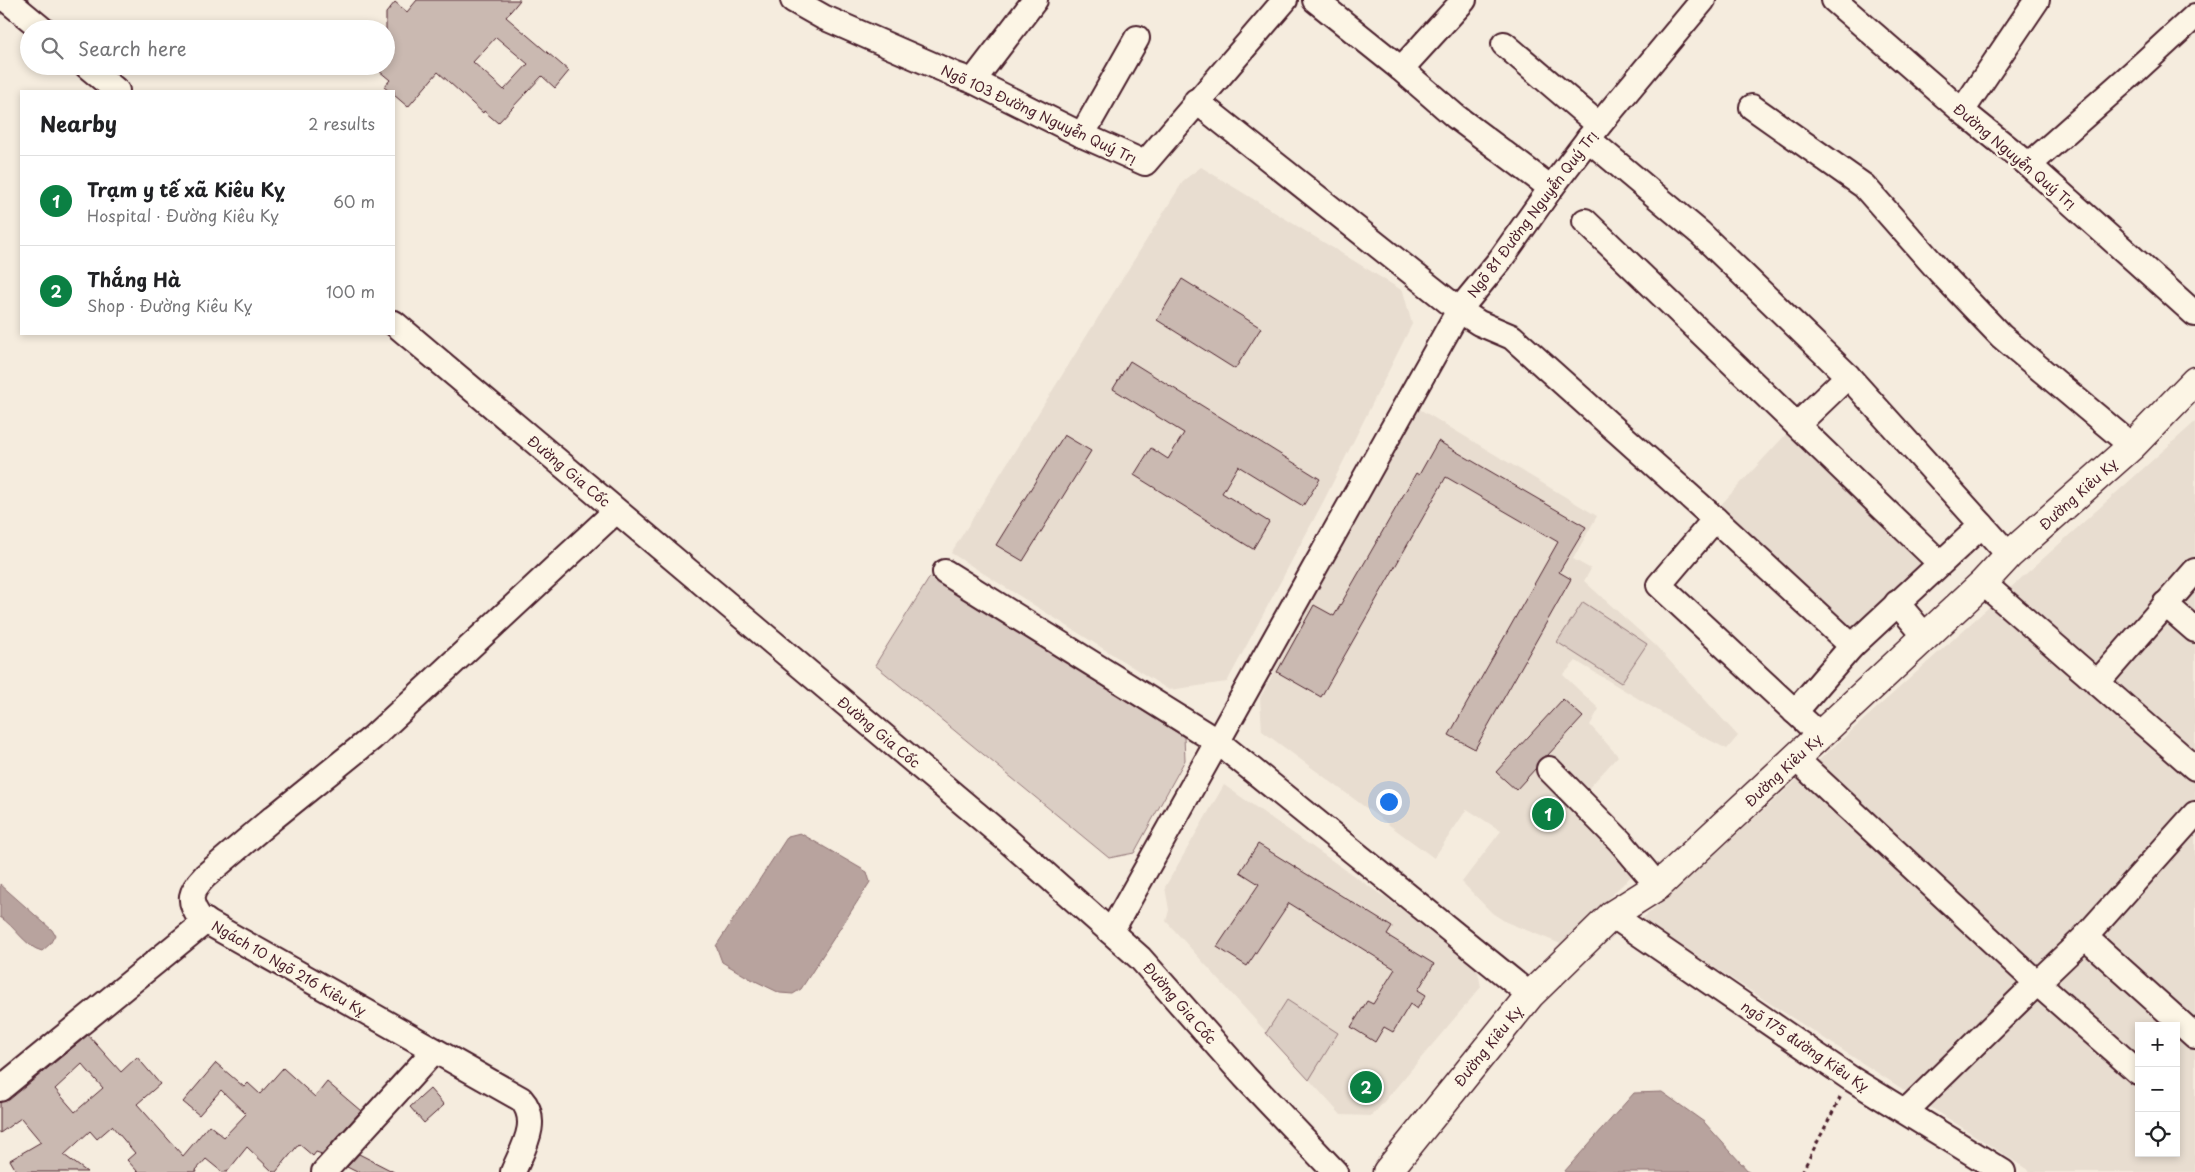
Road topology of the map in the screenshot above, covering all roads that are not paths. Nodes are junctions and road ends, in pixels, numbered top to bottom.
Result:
1 (7, 0) edge
2 (793, 0) edge
3 (1035, 0) edge
4 (1285, 0) edge
5 (1315, 0) edge
6 (1464, 0) edge
7 (1703, 0) edge
8 (1834, 0) edge
9 (2037, 0) edge
10 (2195, 16) edge
11 (31, 20) edge
12 (1137, 38) dead end
13 (1504, 44) dead end
14 (1401, 69) junction
15 (98, 75) edge
16 (974, 81) junction
17 (116, 90) edge
18 (1196, 101) junction
19 (1752, 107) dead end
20 (1962, 111) junction
21 (1593, 132) junction
22 (1082, 135) junction
23 (2029, 165) junction
24 (1551, 188) junction
25 (1585, 222) dead end
26 (1459, 310) junction
27 (2195, 314) edge
28 (395, 324) edge
29 (1848, 376) junction
30 (2195, 381) edge
31 (1798, 424) junction
32 (2132, 446) junction
33 (616, 511) junction
34 (1715, 519) junction
35 (1982, 525) junction
36 (2009, 555) junction
37 (1940, 562) junction
38 (2195, 571) edge
39 (945, 572) dead end
40 (1982, 583) junction
41 (1897, 603) junction
42 (2165, 604) junction
43 (2195, 630) edge
44 (1925, 636) junction
45 (1852, 646) junction
46 (2097, 683) junction
47 (1795, 712) junction
48 (1820, 735) junction
49 (1218, 742) junction
50 (1795, 758) junction
51 (2195, 768) edge
52 (1549, 769) dead end
53 (2195, 814) edge
54 (1658, 886) junction
55 (1612, 915) junction
56 (206, 921) junction
57 (1111, 932) junction
58 (2085, 937) junction
59 (2037, 983) junction
60 (1530, 995) junction
61 (2195, 1036) edge
62 (434, 1051) junction
63 (2135, 1069) edge
64 (0, 1090) edge
65 (1906, 1111) junction
66 (324, 1172) edge
67 (513, 1172) edge
68 (1334, 1172) edge
69 (1386, 1172) edge
70 (2003, 1172) edge

1 - 11 street
2 - 16 street, Ngõ 103 Đường Nguyễn Quý Trị
3 - 16 street
4 - 18 street, Ngõ 103 Đường Nguyễn Quý Trị
5 - 14 street
6 - 14 street
7 - 21 street, Ngõ 81 Đường Nguyễn Quý Trị
8 - 20 street, Đường Nguyễn Quý Trị
9 - 20 street
10 - 23 street
12 - 22 street
13 - 21 street
14 - 24 street
15 - 17 street
16 - 22 street, Ngõ 103 Đường Nguyễn Quý Trị
18 - 22 street, Ngõ 103 Đường Nguyễn Quý Trị
18 - 26 street, Ngõ 81 Đường Nguyễn Quý Trị
19 - 32 street
20 - 23 street, Đường Nguyễn Quý Trị
21 - 24 street, Ngõ 81 Đường Nguyễn Quý Trị
21 - 29 street
23 - 27 street, Đường Nguyễn Quý Trị
24 - 26 street, Ngõ 81 Đường Nguyễn Quý Trị
25 - 31 street
26 - 34 street
26 - 49 street
28 - 33 street, Đường Gia Cốc
29 - 31 street
29 - 35 street
30 - 32 main road, Đường Kiêu Kỵ
31 - 37 street
32 - 36 main road, Đường Kiêu Kỵ
33 - 56 street, Ngách 10 Ngõ 216 Kiêu Kỵ
33 - 57 street, Đường Gia Cốc
34 - 45 street
34 - 47 street
35 - 36 street
35 - 37 street
36 - 40 main road, Đường Kiêu Kỵ
37 - 41 street
38 - 42 street
39 - 49 street
40 - 44 main road, Đường Kiêu Kỵ
40 - 46 street
41 - 44 street
41 - 45 street
42 - 43 street
42 - 46 street
44 - 48 main road, Đường Kiêu Kỵ
45 - 47 street
46 - 51 street
47 - 48 street
48 - 50 main road, Đường Kiêu Kỵ
49 - 57 street
49 - 60 street
50 - 54 main road, Đường Kiêu Kỵ
50 - 59 street
52 - 54 street
53 - 58 street
54 - 55 main road, Đường Kiêu Kỵ
55 - 60 main road, Đường Kiêu Kỵ
55 - 65 street, ngõ 175 đường Kiêu Kỵ
56 - 62 street, Ngách 10 Ngõ 216 Kiêu Kỵ
56 - 64 street
57 - 68 street, Đường Gia Cốc
58 - 59 street
58 - 61 street
59 - 63 street
59 - 65 street
60 - 69 main road, Đường Kiêu Kỵ
62 - 66 street
62 - 67 street, Ngách 10 Ngõ 216 Kiêu Kỵ
65 - 70 street, ngõ 175 đường Kiêu Kỵ

